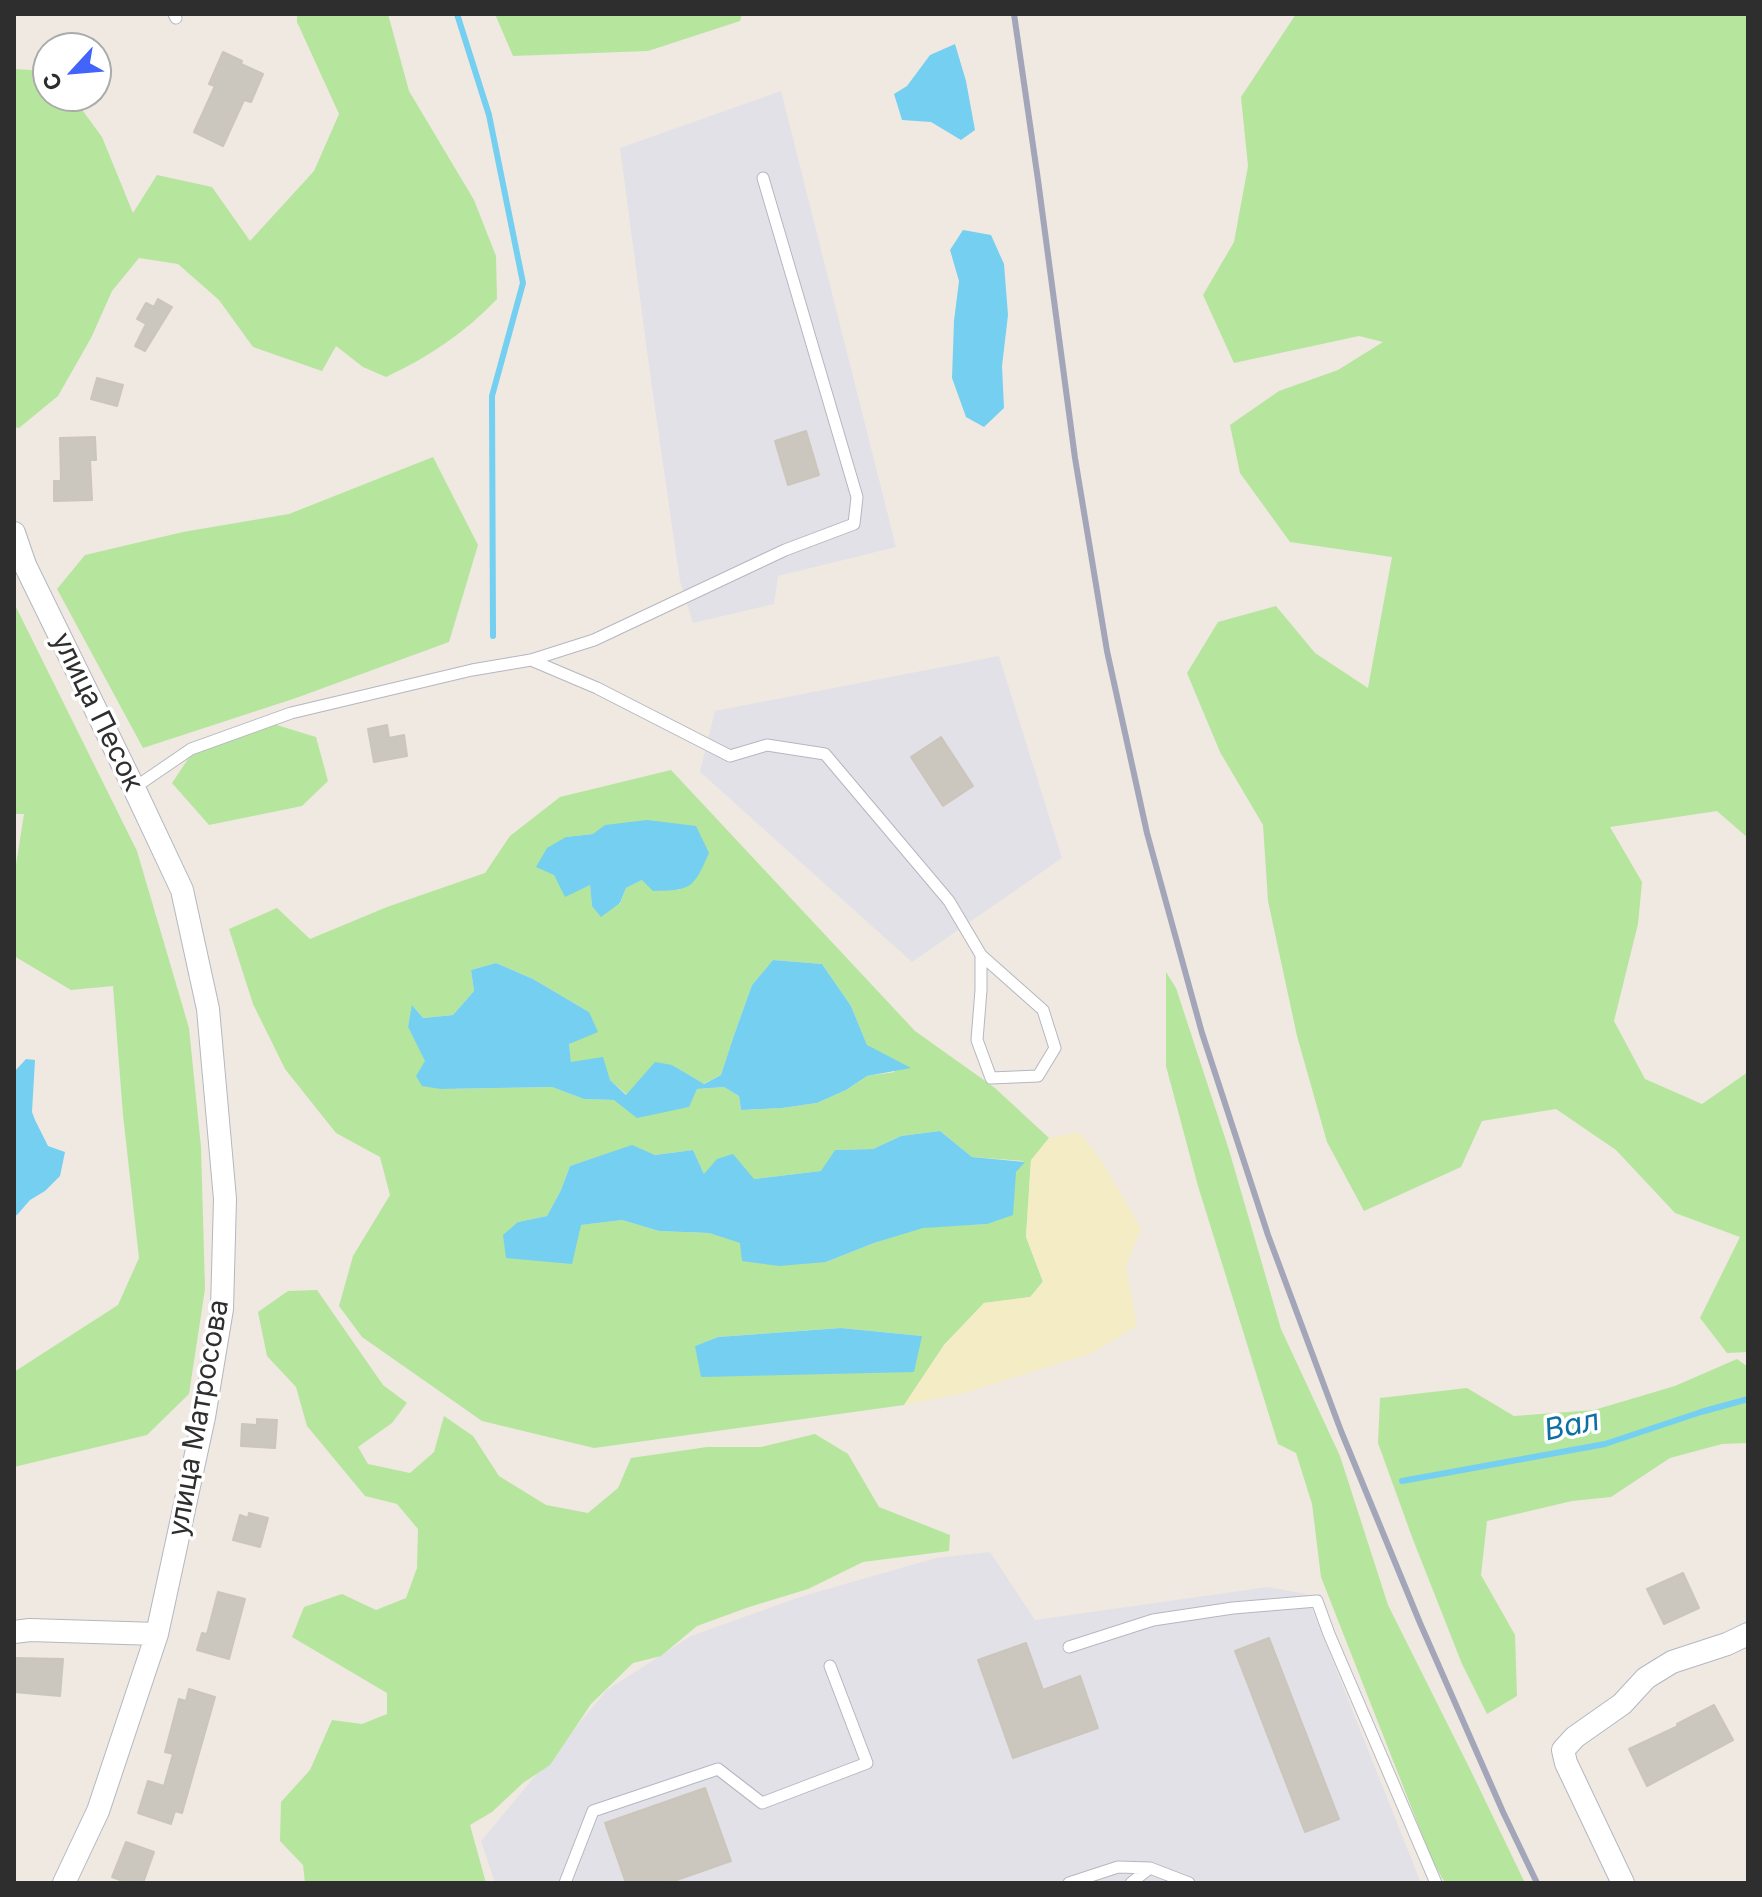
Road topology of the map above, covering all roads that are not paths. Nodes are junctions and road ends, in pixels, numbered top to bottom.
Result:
1 (763, 178) dead end
2 (14, 533) edge
3 (531, 660) junction
4 (134, 788) junction
5 (182, 890) joint
6 (981, 955) junction
7 (14, 1632) edge
8 (157, 1634) junction
9 (1748, 1634) edge
10 (1069, 1647) dead end
11 (830, 1666) dead end
12 (1150, 1868) junction
13 (64, 1883) edge
14 (565, 1883) edge
15 (1069, 1883) edge
16 (1131, 1883) edge
17 (1189, 1883) edge
18 (1436, 1883) edge
19 (1623, 1883) edge

1 - 3 lane
2 - 4 street, улица Песок
3 - 4 lane
3 - 6 lane
4 - 5 street, улица Песок
5 - 8 street, улица Матросова
6 - 6 lane
7 - 8 street
8 - 13 street, улица Матросова
9 - 19 street
10 - 18 lane
11 - 14 lane
12 - 15 lane
12 - 16 lane
12 - 17 lane

